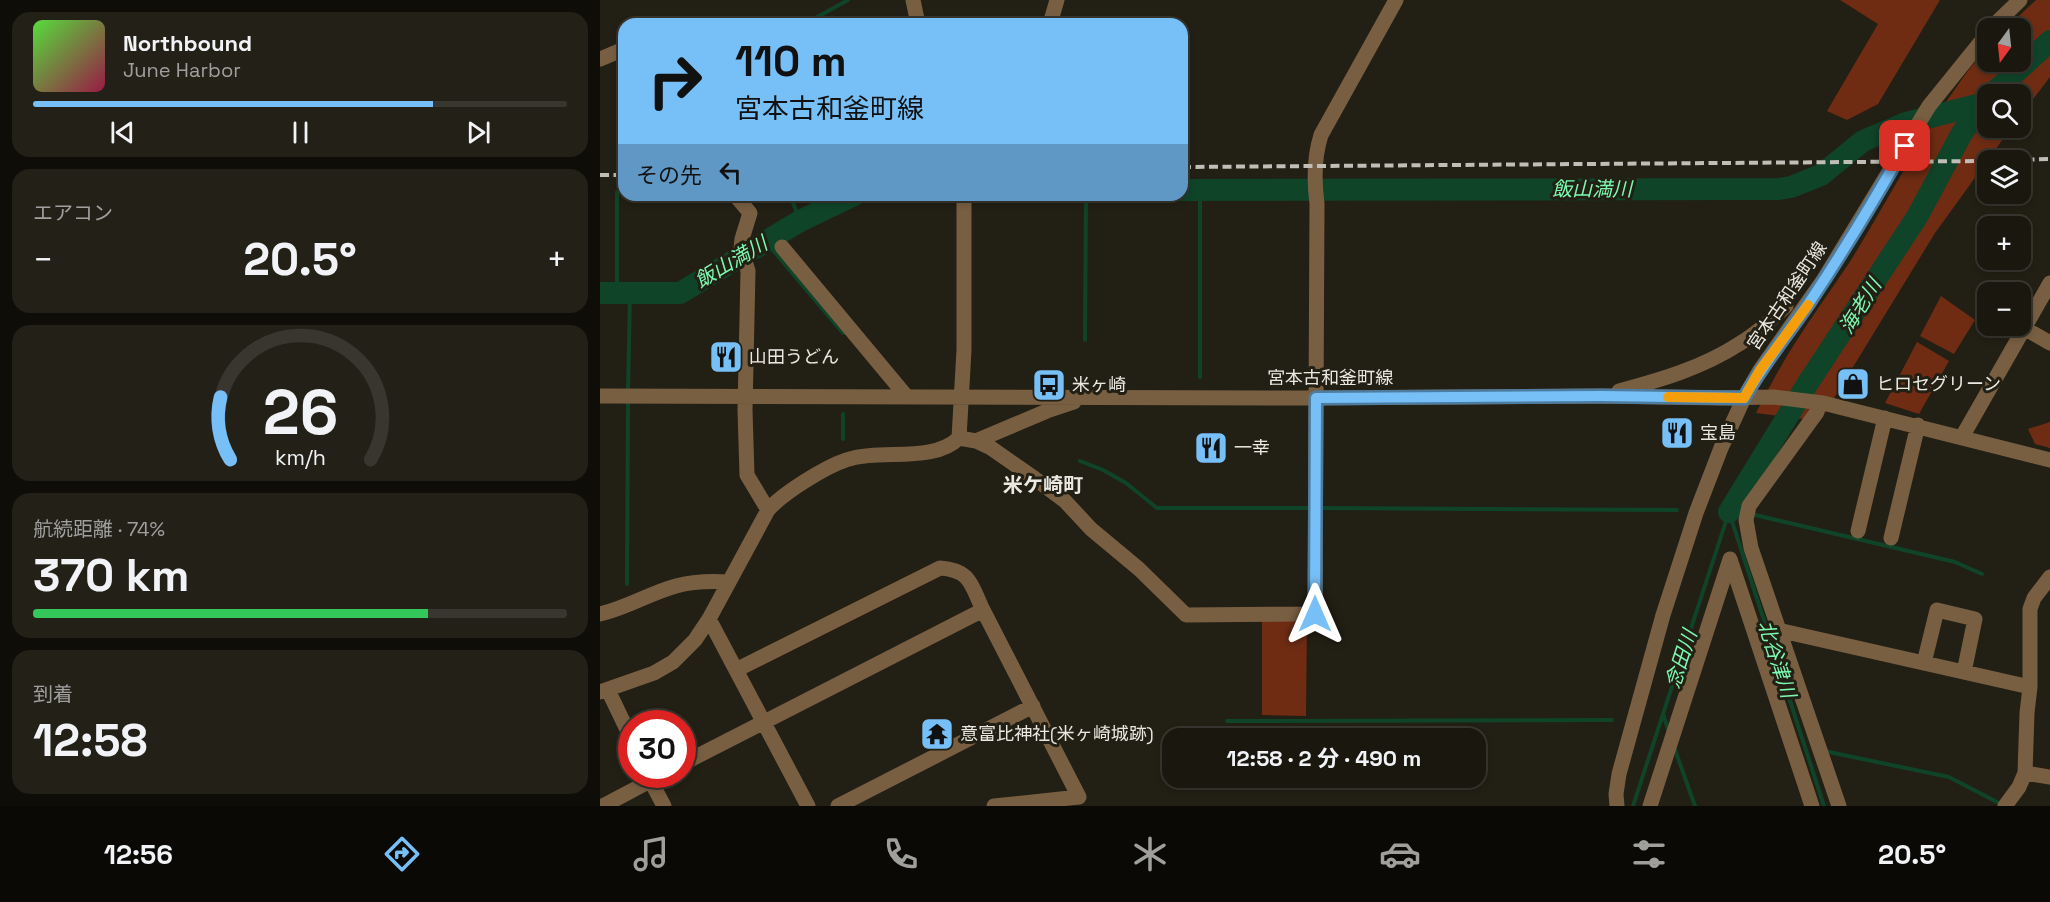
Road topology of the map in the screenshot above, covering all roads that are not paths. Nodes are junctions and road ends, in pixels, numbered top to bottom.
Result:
1 (913, 0) edge
2 (1057, 0) edge
3 (1396, 0) edge
4 (2020, 0) edge
5 (917, 18) edge
6 (1052, 18) edge
7 (2001, 18) edge
8 (1977, 46) edge
9 (618, 52) edge
10 (600, 59) edge
11 (740, 201) edge
12 (964, 201) edge
13 (782, 247) dead end
14 (2050, 283) edge
15 (1786, 306) dead end
16 (2031, 316) edge
17 (2031, 332) edge
18 (2019, 336) edge
19 (2050, 343) edge
20 (600, 396) edge
21 (745, 396) junction
22 (962, 396) junction
23 (1601, 396) junction
24 (907, 397) junction
25 (1096, 397) junction
26 (1316, 398) junction
27 (1744, 398) junction
28 (1816, 407) junction
29 (1885, 418) junction
30 (1918, 425) junction
31 (1962, 437) junction
32 (959, 438) junction
33 (982, 438) junction
34 (2050, 460) edge
35 (768, 510) junction
36 (1858, 531) dead end
37 (1891, 538) dead end
38 (2050, 578) edge
39 (729, 582) junction
40 (983, 610) junction
41 (600, 614) edge
42 (709, 619) junction
43 (1778, 630) junction
44 (1924, 663) junction
45 (736, 670) junction
46 (1964, 672) junction
47 (2030, 687) junction
48 (604, 691) edge
49 (1033, 706) junction
50 (618, 716) edge
51 (763, 722) junction
52 (696, 757) edge
53 (2025, 773) junction
54 (2050, 777) edge
55 (634, 788) edge
56 (658, 788) edge
57 (603, 806) edge
58 (663, 806) edge
59 (808, 806) edge
60 (838, 806) edge
61 (994, 806) edge
62 (1617, 806) edge
63 (1650, 806) edge
64 (1812, 806) edge
65 (1839, 806) edge
66 (2005, 806) edge

1 - 5 street
2 - 6 street
3 - 26 street
4 - 7 street
8 - 27 street, 宮本古和釜町線
9 - 10 street
11 - 21 street
12 - 22 street
13 - 24 street
14 - 16 street
15 - 23 street
17 - 19 street
18 - 31 street
20 - 21 street, 宮本古和釜町線
21 - 24 street, 宮本古和釜町線
21 - 35 street
22 - 24 street, 宮本古和釜町線
22 - 25 street, 宮本古和釜町線
22 - 32 street
23 - 26 street, 宮本古和釜町線
23 - 27 street, 宮本古和釜町線
25 - 26 street, 宮本古和釜町線
25 - 33 street
26 - 33 street
27 - 28 street
27 - 62 street
28 - 29 street
28 - 43 street
29 - 30 street
29 - 36 street
30 - 31 street
30 - 37 street
31 - 34 street
32 - 33 street
32 - 35 street
35 - 39 street
38 - 47 street
39 - 41 street
39 - 42 street
40 - 45 street
40 - 49 street
40 - 51 street
42 - 45 street
42 - 48 street
43 - 44 street
43 - 65 street
44 - 46 street
44 - 46 street
45 - 51 street
46 - 47 street
47 - 53 street
48 - 50 street
49 - 60 street
49 - 61 street
51 - 52 street
51 - 59 street
53 - 54 street
53 - 66 street
55 - 57 street
56 - 58 street
63 - 64 street

